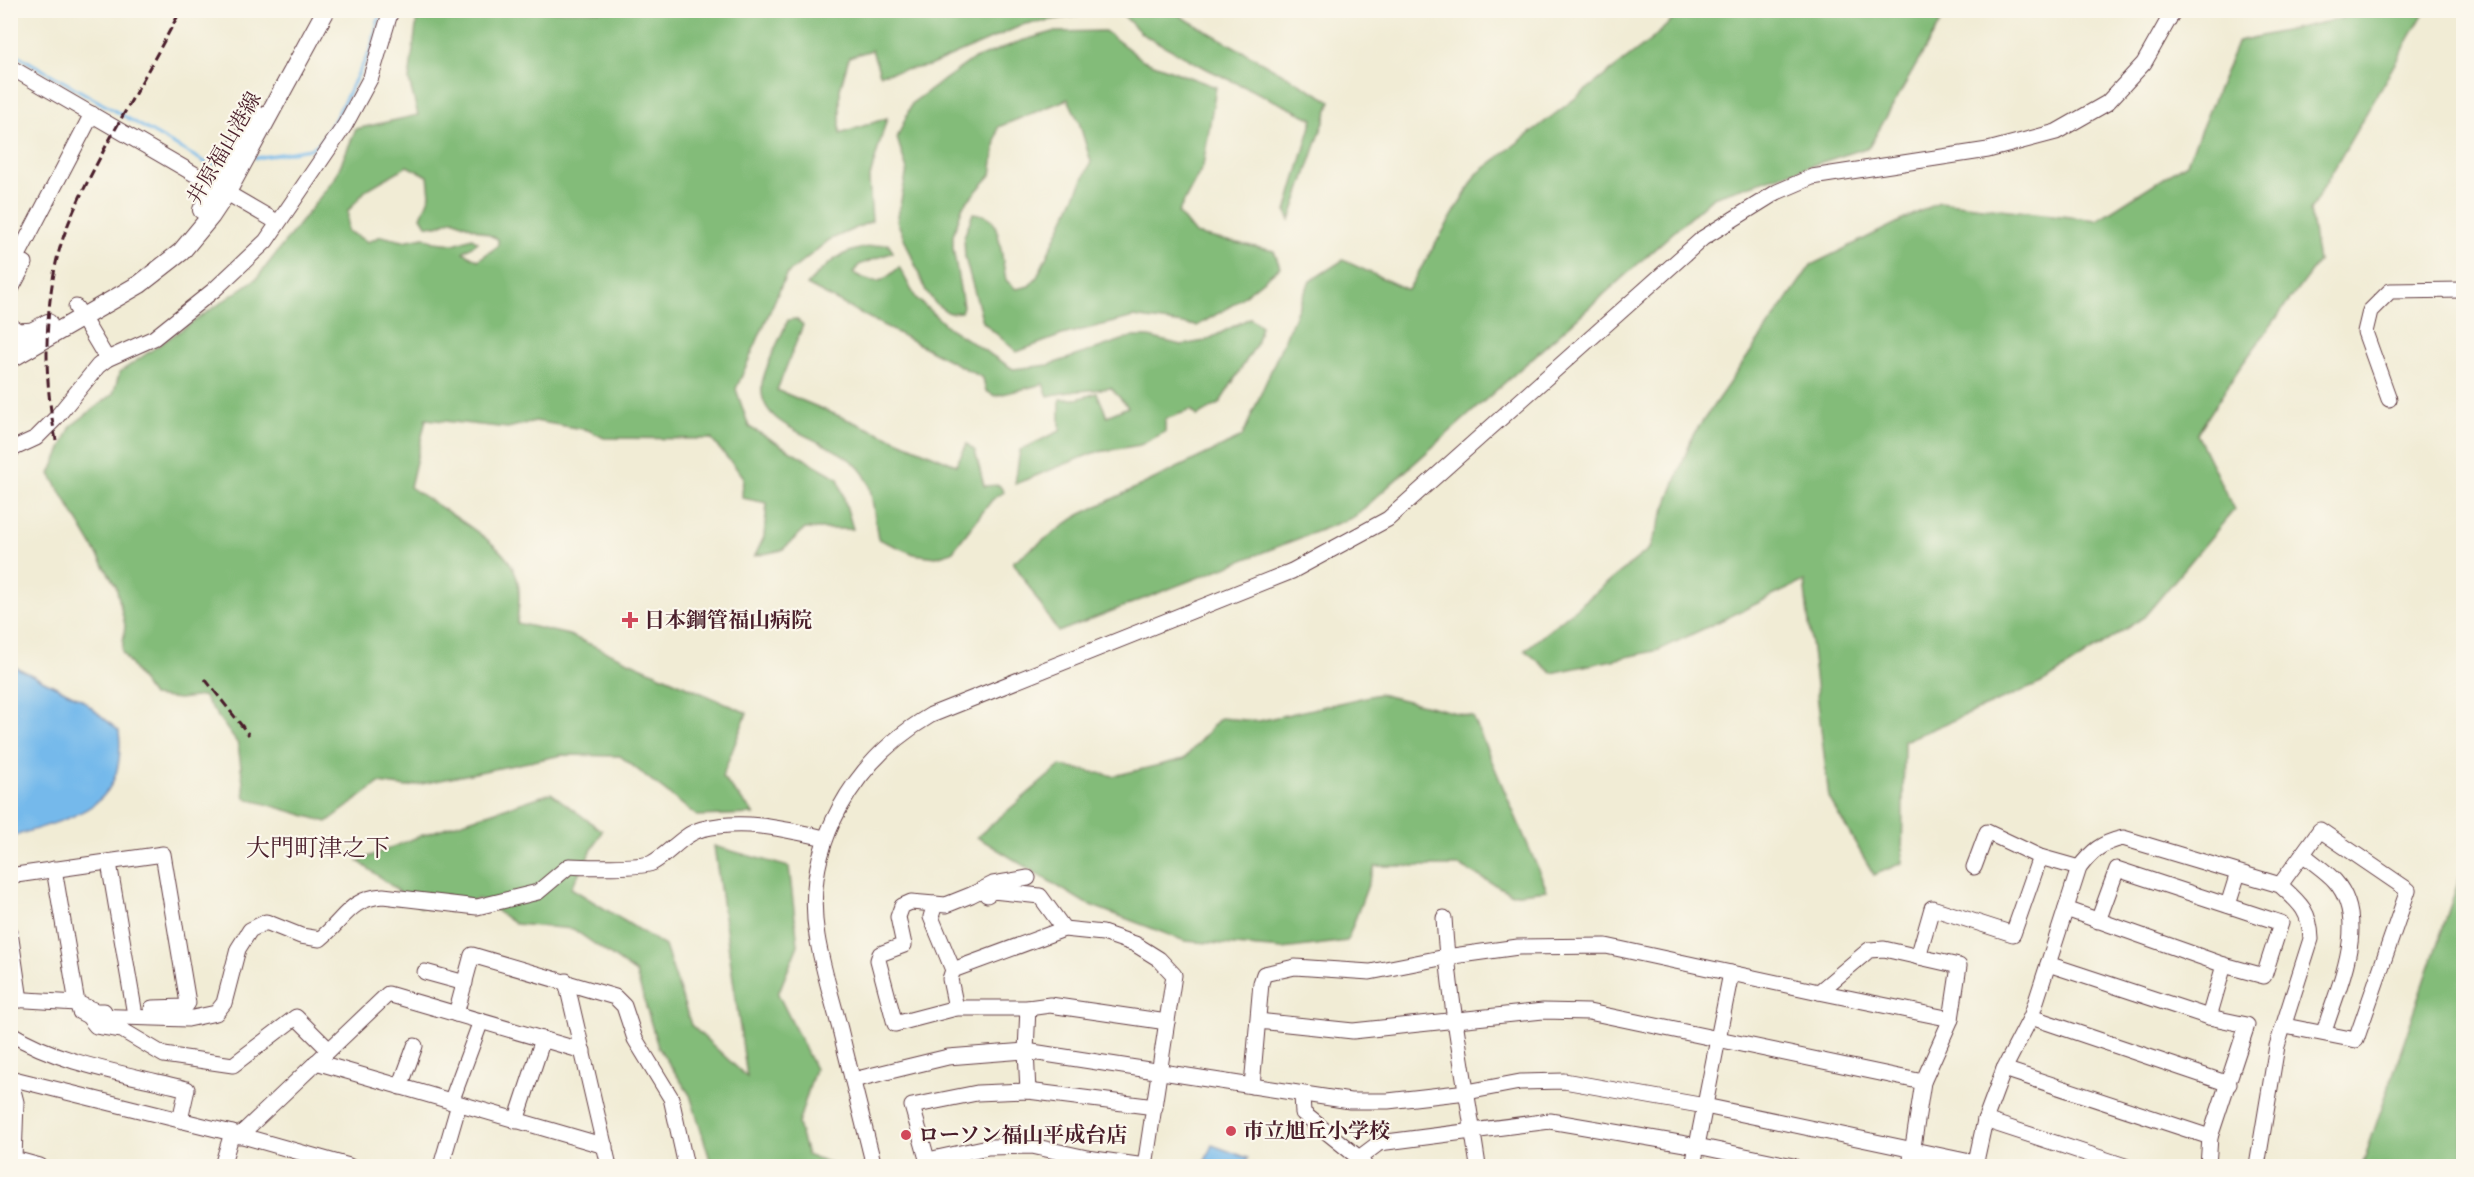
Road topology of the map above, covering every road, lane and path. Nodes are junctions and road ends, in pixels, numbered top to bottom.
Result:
1 (313, 10) edge
2 (326, 10) edge
3 (391, 10) edge
4 (2174, 10) edge
5 (10, 67) edge
6 (92, 114) junction
7 (222, 189) junction
8 (277, 222) junction
9 (17, 250) edge
10 (10, 271) edge
11 (2463, 290) edge
12 (10, 291) edge
13 (78, 313) junction
14 (10, 325) edge
15 (36, 330) junction
16 (10, 344) edge
17 (10, 359) edge
18 (107, 359) junction
19 (2390, 399) dead end
20 (10, 450) edge
21 (825, 838) junction
22 (2303, 854) junction
23 (2040, 857) junction
24 (109, 863) junction
25 (1974, 867) dead end
26 (2079, 868) junction
27 (54, 869) junction
28 (2238, 873) junction
29 (1028, 878) dead end
30 (10, 879) edge
31 (2280, 885) junction
32 (940, 904) junction
33 (2228, 905) junction
34 (2066, 909) junction
35 (1444, 918) dead end
36 (2098, 921) junction
37 (1064, 929) junction
38 (10, 932) edge
39 (1446, 957) junction
40 (1918, 957) junction
41 (2048, 964) junction
42 (2224, 965) junction
43 (953, 970) junction
44 (425, 972) dead end
45 (1731, 973) junction
46 (566, 981) junction
47 (465, 983) junction
48 (1819, 992) junction
49 (15, 996) edge
50 (77, 1002) junction
51 (956, 1008) junction
52 (1028, 1008) junction
53 (134, 1009) junction
54 (456, 1014) junction
55 (88, 1016) junction
56 (2031, 1017) junction
57 (2209, 1017) junction
58 (1952, 1019) junction
59 (481, 1021) junction
60 (1258, 1021) junction
61 (1454, 1021) junction
62 (1167, 1022) junction
63 (2285, 1026) junction
64 (2324, 1032) junction
65 (10, 1033) edge
66 (543, 1039) junction
67 (1718, 1040) junction
68 (415, 1046) dead end
69 (329, 1050) junction
70 (583, 1051) junction
71 (1026, 1051) junction
72 (316, 1062) junction
73 (2004, 1069) junction
74 (1160, 1071) junction
75 (10, 1078) edge
76 (853, 1080) junction
77 (1923, 1082) junction
78 (2229, 1084) junction
79 (1252, 1086) junction
80 (400, 1087) junction
81 (1028, 1091) junction
82 (1467, 1092) junction
83 (1302, 1095) junction
84 (455, 1103) junction
85 (1705, 1106) junction
86 (1155, 1107) junction
87 (180, 1120) junction
88 (1985, 1120) junction
89 (516, 1121) junction
90 (1473, 1132) junction
91 (236, 1134) junction
92 (2210, 1137) junction
93 (605, 1146) junction
94 (1697, 1146) junction
95 (1914, 1150) junction
96 (1086, 1162) edge
97 (1362, 1162) edge
98 (929, 1163) edge
99 (1975, 1165) edge
100 (40, 1167) edge
101 (222, 1167) edge
102 (349, 1167) edge
103 (441, 1167) edge
104 (609, 1167) edge
105 (686, 1167) edge
106 (874, 1167) edge
107 (1478, 1167) edge
108 (1693, 1167) edge
109 (1793, 1167) edge
110 (1910, 1167) edge
111 (2126, 1167) edge
112 (2208, 1167) edge
113 (2257, 1167) edge

1 - 7 main road, 井原福山港線
2 - 7 main road, 井原福山港線
3 - 8 street
4 - 21 street
5 - 6 street
6 - 7 street
6 - 9 street
7 - 8 street
7 - 13 main road, 井原福山港線
8 - 18 street
9 - 10 street
9 - 12 street
11 - 19 street
13 - 15 main road, 井原福山港線
13 - 17 main road, 井原福山港線
13 - 18 street
14 - 15 street
15 - 16 main road, 井原福山港線
18 - 20 street
21 - 55 street
21 - 76 street
22 - 31 street
22 - 64 street
22 - 64 street
23 - 25 street
23 - 26 street
23 - 40 street
24 - 27 street
24 - 53 street
24 - 53 street
26 - 28 street
26 - 34 street
27 - 30 street
27 - 50 street
28 - 31 street
28 - 33 street
29 - 32 street
31 - 63 street
32 - 37 street
32 - 43 street
32 - 51 street
33 - 36 street
33 - 42 street
34 - 36 street
34 - 41 street
35 - 39 street
36 - 42 street
37 - 43 street
37 - 62 street
38 - 49 street
39 - 45 street
39 - 60 street
39 - 61 street
40 - 48 street
40 - 58 street
41 - 56 street
41 - 57 street
42 - 57 street
43 - 51 street
44 - 47 street
45 - 48 street
45 - 67 street
46 - 47 street
46 - 70 street
46 - 105 street
47 - 54 street
48 - 58 street
49 - 50 street
50 - 53 street
50 - 55 street
51 - 52 street
52 - 62 street
52 - 71 street
54 - 59 street
54 - 69 street
55 - 69 street
56 - 73 street
56 - 78 street
57 - 78 street
58 - 77 street
59 - 66 street
59 - 84 street
60 - 61 street
60 - 79 street
61 - 67 street
61 - 82 street
62 - 74 street
63 - 64 street
63 - 113 street
65 - 87 street
66 - 70 street
66 - 89 street
67 - 77 street
67 - 85 street
68 - 80 street
69 - 72 street
70 - 93 street
71 - 74 street
71 - 76 street
71 - 81 street
72 - 80 street
72 - 91 street
73 - 88 street
73 - 92 street
74 - 79 street
74 - 86 street
75 - 87 street
75 - 100 street
76 - 106 street
77 - 95 street
78 - 92 street
79 - 83 street
80 - 84 street
81 - 86 street
81 - 98 street
82 - 83 street
82 - 85 street
82 - 90 street
83 - 97 street
84 - 89 street
84 - 103 street
85 - 94 street
85 - 95 street
86 - 96 street
87 - 91 street
88 - 99 street
88 - 111 street
89 - 93 street
90 - 94 street
90 - 97 street
90 - 107 street
91 - 101 street
91 - 102 street
92 - 112 street
93 - 104 street
94 - 108 street
94 - 109 street
95 - 99 street
95 - 110 street
96 - 98 street

